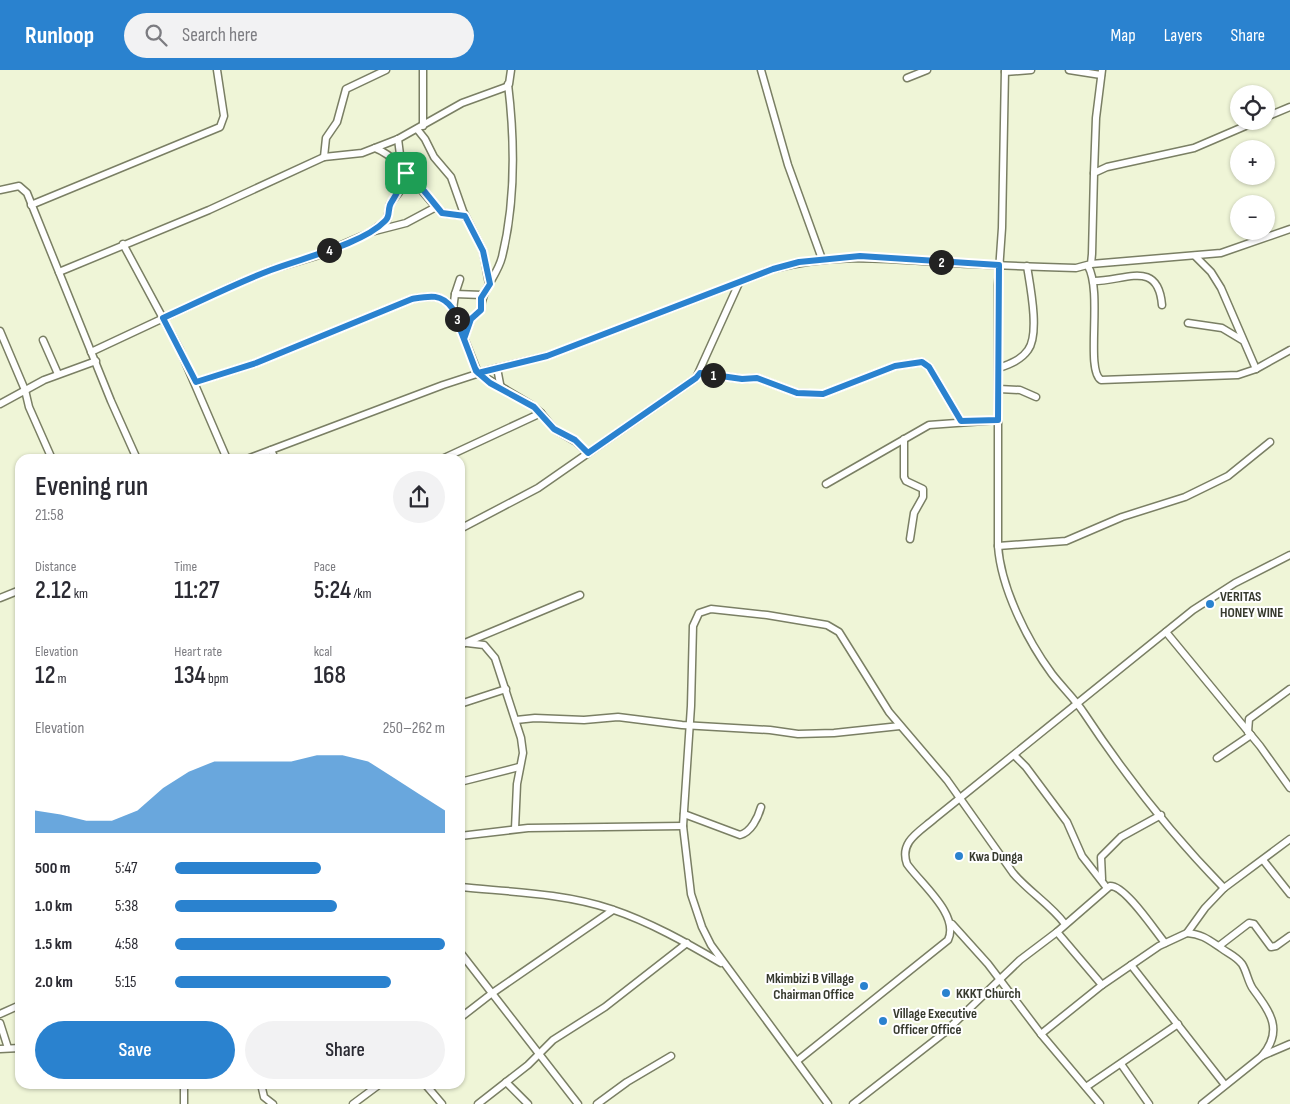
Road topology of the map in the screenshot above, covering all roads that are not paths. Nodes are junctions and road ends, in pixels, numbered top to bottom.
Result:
1 (217, 70) edge
2 (386, 70) edge
3 (424, 70) edge
4 (511, 70) edge
5 (761, 70) edge
6 (927, 70) edge
7 (1031, 70) edge
8 (1069, 70) edge
9 (1005, 71) edge
10 (1101, 72) edge
11 (907, 78) dead end
12 (508, 84) junction
13 (1290, 107) edge
14 (1275, 113) edge
15 (420, 127) junction
16 (1236, 130) edge
17 (398, 139) junction
18 (374, 148) junction
19 (324, 157) junction
20 (401, 169) junction
21 (1094, 173) junction
22 (0, 190) edge
23 (31, 205) junction
24 (436, 207) junction
25 (465, 216) junction
26 (371, 232) junction
27 (1288, 232) edge
28 (123, 244) junction
29 (1195, 256) junction
30 (822, 259) junction
31 (999, 265) junction
32 (1090, 265) junction
33 (1027, 266) junction
34 (59, 272) junction
35 (460, 279) dead end
36 (1094, 281) junction
37 (739, 283) junction
38 (490, 284) junction
39 (455, 294) junction
40 (482, 295) junction
41 (1162, 305) dead end
42 (453, 310) junction
43 (163, 318) junction
44 (1188, 323) dead end
45 (0, 331) edge
46 (464, 339) junction
47 (42, 340) dead end
48 (1245, 342) junction
49 (1290, 350) edge
50 (91, 352) junction
51 (96, 361) junction
52 (497, 368) junction
53 (998, 368) junction
54 (1256, 368) junction
55 (478, 373) junction
56 (700, 373) junction
57 (58, 374) junction
58 (196, 382) junction
59 (501, 389) junction
60 (999, 389) junction
61 (25, 390) junction
62 (1036, 397) dead end
63 (0, 404) edge
64 (542, 414) junction
65 (998, 420) junction
66 (961, 421) junction
67 (904, 439) junction
68 (1270, 442) dead end
69 (271, 450) junction
70 (588, 453) junction
71 (50, 454) edge
72 (135, 454) edge
73 (225, 454) edge
74 (260, 454) edge
75 (273, 454) edge
76 (453, 454) edge
77 (826, 484) dead end
78 (465, 526) edge
79 (910, 539) dead end
80 (998, 546) junction
81 (1290, 556) edge
82 (15, 592) edge
83 (580, 596) dead end
84 (0, 598) edge
85 (1166, 632) junction
86 (467, 643) joint
87 (506, 689) junction
88 (1290, 689) edge
89 (465, 702) edge
90 (1076, 704) junction
91 (1249, 718) junction
92 (1236, 719) junction
93 (516, 720) junction
94 (690, 725) junction
95 (900, 726) junction
96 (1250, 733) junction
97 (1014, 755) junction
98 (1217, 758) dead end
99 (519, 767) junction
100 (465, 781) edge
101 (1290, 788) edge
102 (961, 799) junction
103 (761, 807) dead end
104 (684, 814) junction
105 (1161, 815) junction
106 (683, 826) junction
107 (515, 829) junction
108 (465, 835) edge
109 (1290, 839) edge
110 (1263, 860) junction
111 (1102, 879) junction
112 (465, 887) edge
113 (1107, 888) junction
114 (1224, 888) junction
115 (1290, 894) edge
116 (613, 910) junction
117 (952, 924) junction
118 (1065, 924) junction
119 (1058, 932) junction
120 (1187, 933) junction
121 (1290, 936) edge
122 (687, 943) junction
123 (1165, 943) junction
124 (1219, 946) junction
125 (465, 959) edge
126 (1131, 965) junction
127 (725, 966) junction
128 (1000, 980) junction
129 (1102, 985) junction
130 (491, 994) junction
131 (15, 1007) edge
132 (0, 1014) edge
133 (465, 1014) edge
134 (0, 1023) edge
135 (1178, 1024) junction
136 (1041, 1034) junction
137 (1290, 1044) edge
138 (8, 1048) junction
139 (15, 1048) edge
140 (0, 1049) edge
141 (538, 1055) junction
142 (671, 1056) dead end
143 (1262, 1056) junction
144 (797, 1061) junction
145 (1121, 1064) junction
146 (506, 1082) junction
147 (1225, 1084) junction
148 (1086, 1087) junction
149 (184, 1089) edge
150 (262, 1089) edge
151 (373, 1089) edge
152 (429, 1089) edge
153 (184, 1104) edge
154 (272, 1104) edge
155 (353, 1104) edge
156 (442, 1104) edge
157 (478, 1104) edge
158 (528, 1104) edge
159 (578, 1104) edge
160 (596, 1104) edge
161 (828, 1104) edge
162 (853, 1104) edge
163 (1100, 1104) edge
164 (1149, 1104) edge
165 (1202, 1104) edge

1 - 23 street
2 - 19 street
3 - 15 street
4 - 12 street
5 - 30 street
6 - 11 street
7 - 9 street
8 - 10 street
9 - 31 street
10 - 21 street
12 - 15 street
12 - 38 street
13 - 14 street
15 - 17 street
15 - 25 street
16 - 21 street
17 - 18 street
17 - 20 street
18 - 19 street
18 - 20 street
19 - 28 street
20 - 24 street
20 - 26 street
21 - 32 street
22 - 23 street
23 - 34 street
24 - 25 street
24 - 26 street
25 - 38 street
26 - 43 street
27 - 29 street
28 - 34 street
28 - 43 street
29 - 32 street
29 - 48 street
30 - 31 street
30 - 37 street
31 - 33 street
31 - 53 street
32 - 33 street
32 - 36 street
33 - 53 street
34 - 50 street
35 - 39 street
36 - 41 street
36 - 54 street
37 - 52 street
37 - 56 street
38 - 40 street
39 - 40 street
39 - 42 street
40 - 46 street
42 - 46 street
42 - 58 street
43 - 50 street
43 - 58 street
44 - 48 street
45 - 61 street
46 - 55 street
47 - 57 street
48 - 54 street
49 - 54 street
50 - 51 street
51 - 57 street
51 - 72 street
52 - 55 street
52 - 59 street
53 - 60 street
55 - 59 street
55 - 69 street
56 - 66 street
56 - 70 street
57 - 61 street
58 - 73 street
59 - 64 street
60 - 62 street
60 - 65 street
61 - 63 street
61 - 71 street
64 - 70 street
64 - 76 street
65 - 66 street
65 - 80 street
66 - 67 street
67 - 77 street
67 - 79 street
68 - 80 street
69 - 74 street
69 - 75 street
70 - 78 street
80 - 90 street
81 - 85 street
82 - 84 street
83 - 86 street
85 - 90 street
85 - 92 street
86 - 87 street
87 - 89 street
87 - 93 street
88 - 91 street
90 - 97 street
90 - 105 street
91 - 92 street
91 - 96 street
92 - 96 street
93 - 94 street
93 - 99 street
94 - 95 street
94 - 95 street
94 - 104 street
95 - 102 street
96 - 98 street
96 - 101 street
97 - 102 street
97 - 111 street
99 - 100 street
99 - 107 street
102 - 117 street
102 - 118 street
103 - 104 street
104 - 106 street
105 - 111 street
105 - 114 street
106 - 107 street
106 - 127 street
107 - 108 street
109 - 110 street
110 - 114 street
110 - 115 street
111 - 113 street
112 - 116 street
113 - 118 street
113 - 123 street
114 - 120 street
116 - 122 street
116 - 130 street
117 - 128 street
117 - 144 street
118 - 119 street
119 - 128 street
119 - 129 street
120 - 123 street
120 - 124 street
121 - 124 street
122 - 127 street
122 - 141 street
123 - 126 street
124 - 143 street
125 - 130 street
126 - 129 street
126 - 135 street
127 - 144 street
128 - 136 street
128 - 162 street
129 - 136 street
130 - 133 street
130 - 141 street
131 - 132 street
134 - 138 street
135 - 145 street
135 - 147 street
136 - 148 street
137 - 143 street
138 - 139 street
138 - 140 street
141 - 146 street
141 - 159 street
142 - 160 street
143 - 147 street
144 - 161 street
145 - 148 street
145 - 164 street
146 - 157 street
146 - 158 street
147 - 165 street
148 - 163 street
149 - 153 street
150 - 154 street
151 - 155 street
152 - 156 street

